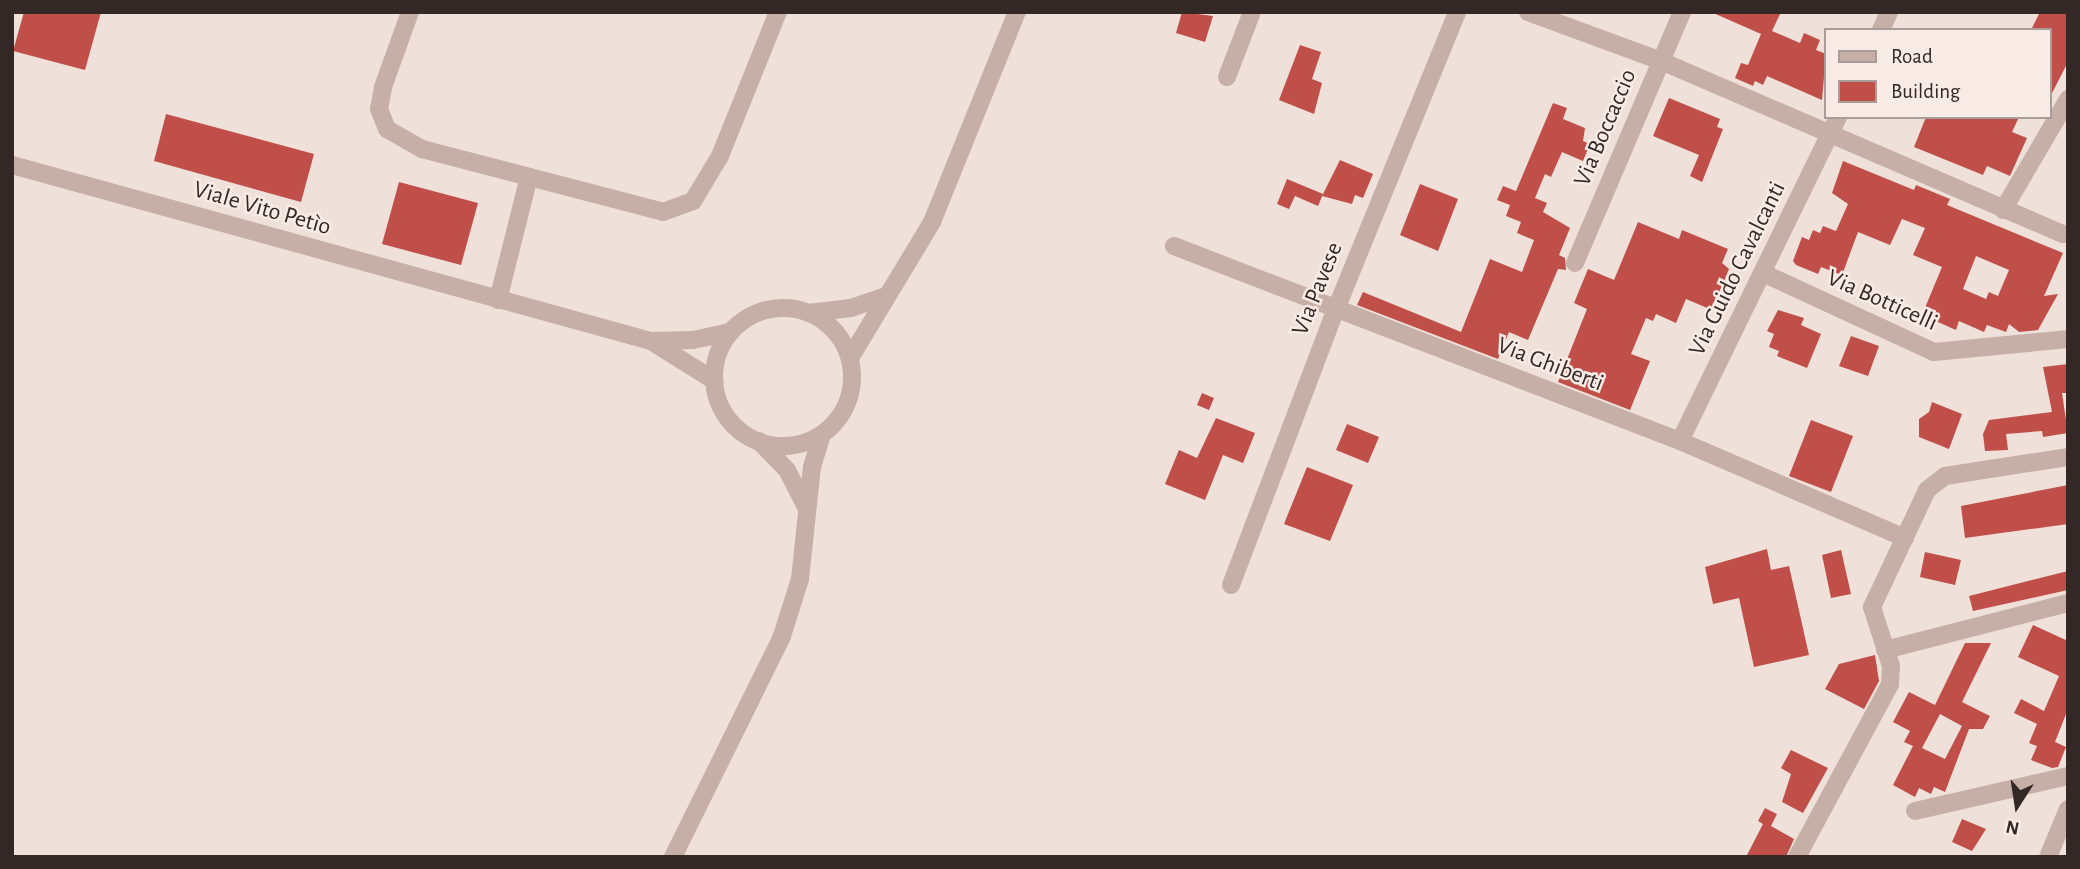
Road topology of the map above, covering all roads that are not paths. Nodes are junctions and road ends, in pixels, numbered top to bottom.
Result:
1 (410, 12) edge
2 (778, 12) edge
3 (1017, 12) edge
4 (1252, 12) edge
5 (1457, 12) edge
6 (1528, 12) edge
7 (1682, 12) edge
8 (1889, 12) edge
9 (1882, 28) edge
10 (1661, 61) junction
11 (1227, 77) dead end
12 (2068, 99) edge
13 (1834, 125) edge
14 (12, 165) edge
15 (529, 177) junction
16 (2003, 210) junction
17 (2063, 234) dead end
18 (1174, 246) dead end
19 (1575, 263) dead end
20 (1765, 274) junction
21 (883, 297) junction
22 (498, 300) junction
23 (1336, 310) junction
24 (809, 313) junction
25 (731, 332) junction
26 (2068, 339) edge
27 (651, 341) junction
28 (850, 358) junction
29 (715, 381) junction
30 (822, 434) junction
31 (759, 441) junction
32 (1680, 441) junction
33 (2068, 457) edge
34 (806, 508) junction
35 (1905, 538) junction
36 (1231, 585) dead end
37 (2068, 603) edge
38 (1885, 650) junction
39 (2068, 776) edge
40 (2068, 809) edge
41 (1915, 811) dead end
42 (673, 857) edge
43 (1797, 857) edge
44 (2048, 857) edge

1 - 15 street
2 - 15 street
3 - 21 street
4 - 11 street
5 - 23 street, Via Pavese
6 - 10 street
7 - 10 street, Via Boccaccio
8 - 9 street
10 - 13 street
10 - 19 street, Via Boccaccio
12 - 16 street
13 - 16 street
13 - 20 street, Via Guido Cavalcanti
14 - 22 street, Viale Vito Petìo
15 - 22 street
16 - 17 street
18 - 23 street, Via Ghiberti
20 - 26 street, Via Botticelli
20 - 32 street, Via Guido Cavalcanti
21 - 24 street
21 - 28 street
22 - 27 street, Viale Vito Petìo
23 - 32 street, Via Ghiberti
23 - 36 street, Via Pavese
24 - 25 street
24 - 28 street
25 - 27 street
25 - 29 street
27 - 29 street
28 - 30 street
29 - 31 street
30 - 31 street
30 - 34 street
31 - 34 street
32 - 35 street, Via Ghiberti
33 - 35 street
34 - 42 street
35 - 38 street
37 - 38 street
38 - 43 street
39 - 41 street
40 - 44 street

